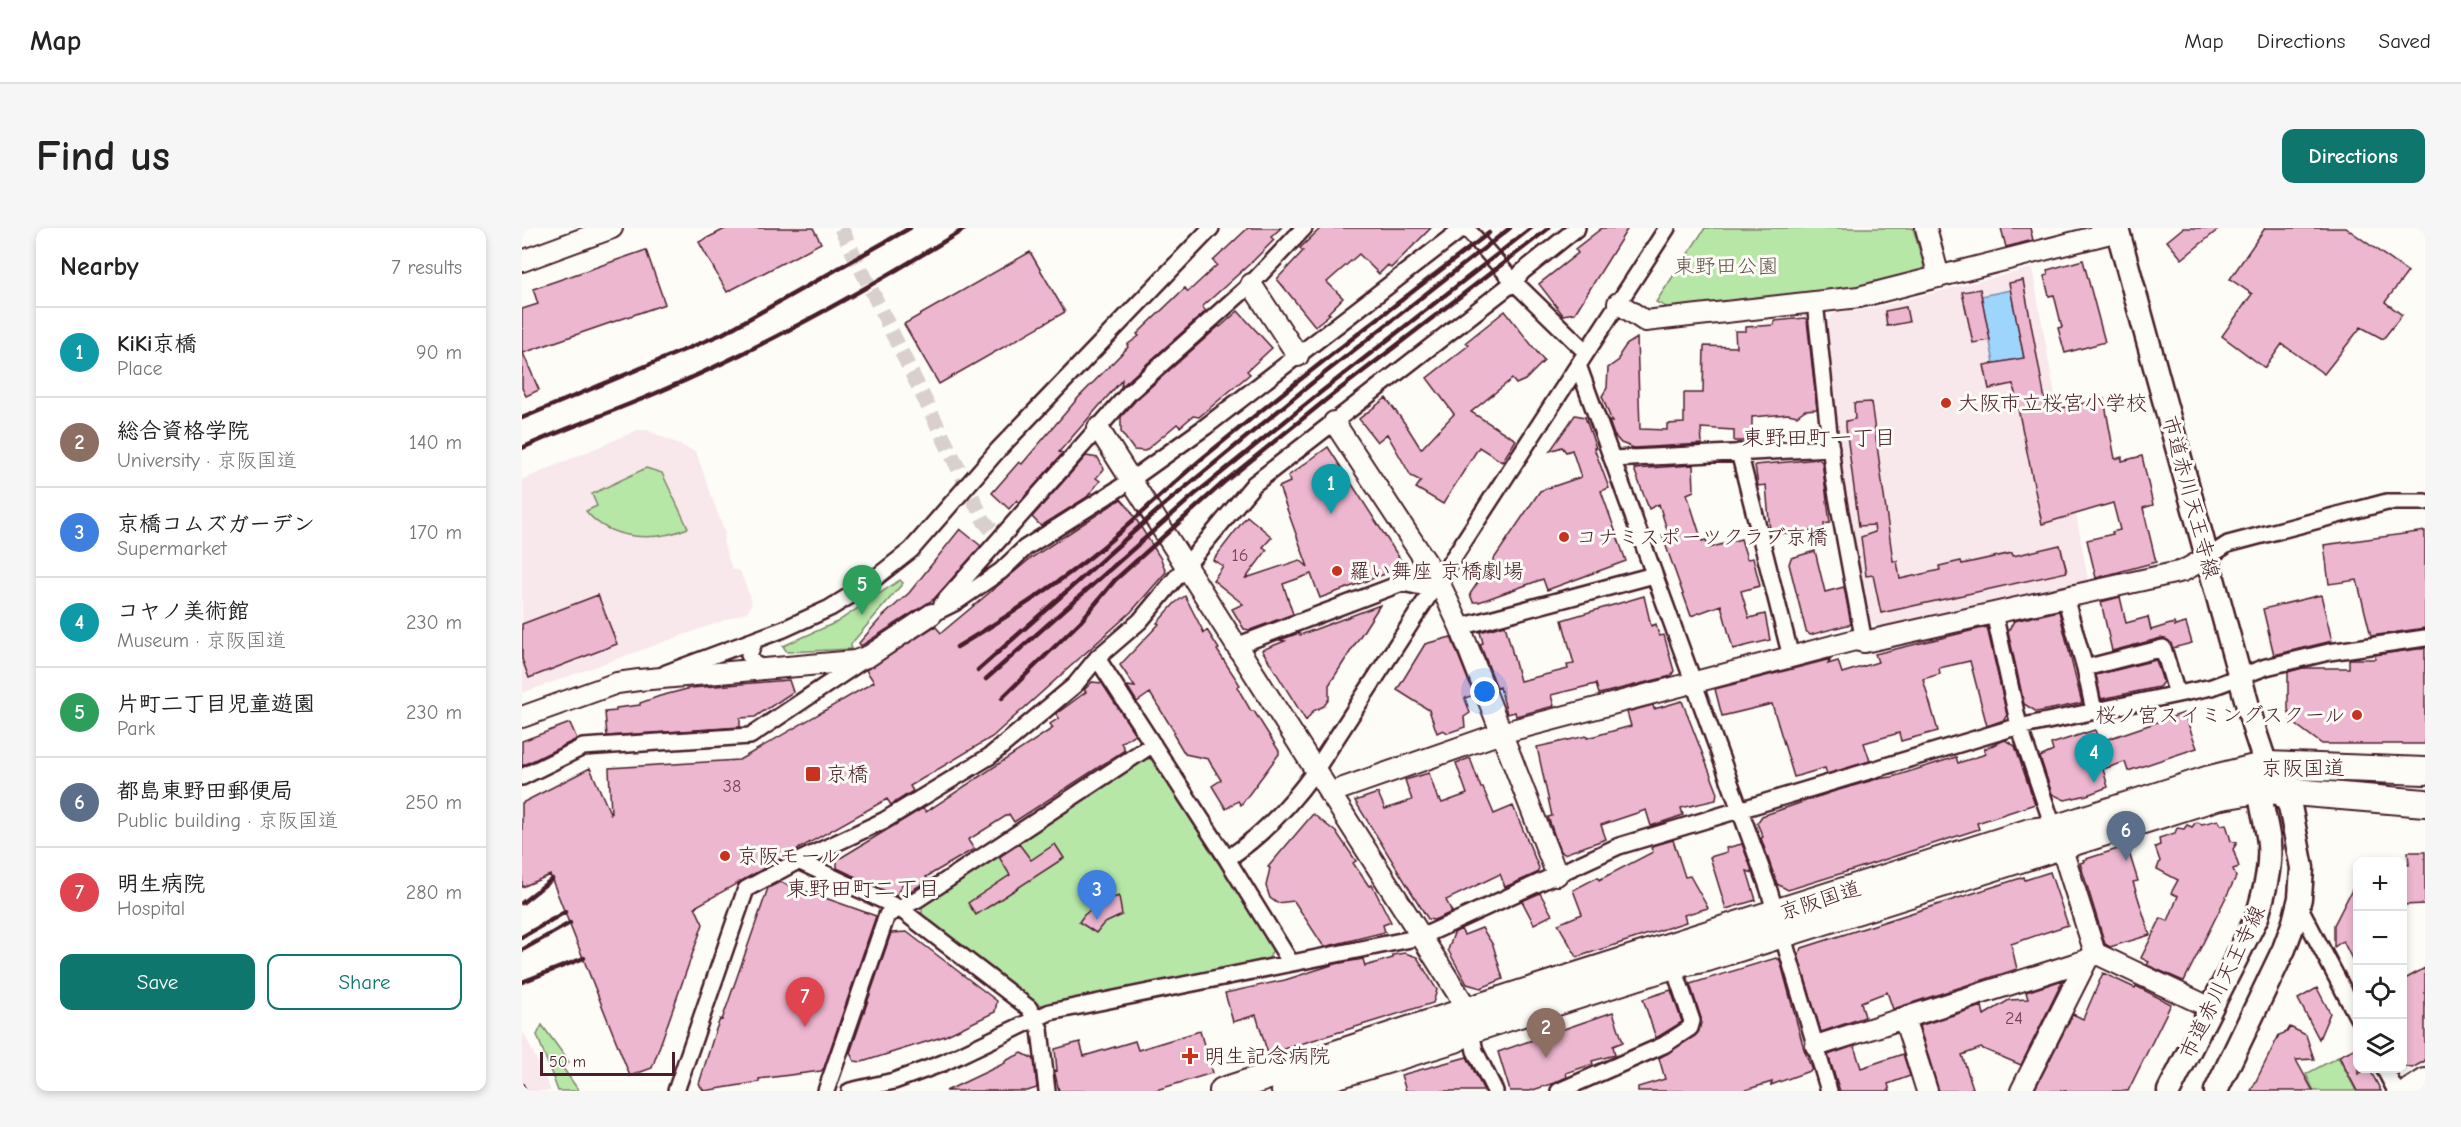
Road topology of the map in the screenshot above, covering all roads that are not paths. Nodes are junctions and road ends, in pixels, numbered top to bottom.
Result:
1 (612, 228) edge
2 (1211, 228) edge
3 (1304, 228) edge
4 (1464, 228) edge
5 (1576, 228) edge
6 (1667, 228) edge
7 (1926, 228) edge
8 (2117, 230) edge
9 (522, 261) edge
10 (1938, 277) junction
11 (1514, 282) junction
12 (1251, 284) junction
13 (1815, 302) junction
14 (1618, 303) junction
15 (1298, 356) junction
16 (1582, 359) junction
17 (1334, 422) junction
18 (1098, 428) junction
19 (1831, 448) junction
20 (1739, 452) junction
21 (1612, 459) junction
22 (1131, 480) junction
23 (2425, 502) edge
24 (2208, 557) junction
25 (1185, 567) junction
26 (1654, 575) junction
27 (1438, 580) junction
28 (2065, 597) junction
29 (1994, 613) junction
30 (932, 614) junction
31 (1460, 627) junction
32 (2425, 638) edge
33 (756, 640) junction
34 (1864, 642) junction
35 (1236, 646) junction
36 (869, 656) junction
37 (1791, 657) junction
38 (1097, 658) junction
39 (2085, 668) junction
40 (764, 669) junction
41 (2240, 677) junction
42 (652, 678) junction
43 (1694, 682) junction
44 (2177, 694) junction
45 (2094, 711) junction
46 (522, 717) edge
47 (2019, 726) junction
48 (1501, 733) junction
49 (1153, 744) junction
50 (2266, 765) junction
51 (1315, 771) junction
52 (2425, 771) edge
53 (522, 777) edge
54 (2270, 791) junction
55 (1329, 793) junction
56 (2425, 803) edge
57 (1739, 810) junction
58 (2057, 838) junction
59 (1227, 859) junction
60 (798, 861) junction
61 (1557, 875) junction
62 (2298, 904) junction
63 (899, 908) junction
64 (1779, 924) junction
65 (1421, 937) junction
66 (2091, 956) junction
67 (1291, 963) junction
68 (1673, 965) junction
69 (2211, 1008) junction
70 (2353, 1008) edge
71 (1904, 1018) junction
72 (1035, 1019) junction
73 (1469, 1020) junction
74 (1816, 1046) junction
75 (2387, 1073) edge
76 (2425, 1079) edge
77 (676, 1091) edge
78 (826, 1091) edge
79 (850, 1091) edge
80 (1047, 1091) edge
81 (1223, 1091) edge
82 (1285, 1091) edge
83 (1496, 1091) edge
84 (1559, 1091) edge
85 (1829, 1091) edge
86 (1927, 1091) edge
87 (2021, 1091) edge
88 (2169, 1091) edge
89 (2216, 1091) edge
90 (2396, 1091) edge
91 (2406, 1091) edge

1 - 9 street
2 - 33 street
3 - 12 street
4 - 11 street
4 - 15 street
5 - 11 street
6 - 14 street
7 - 10 street
8 - 10 street
8 - 24 main road, 市道赤川天王寺線
10 - 13 street
11 - 16 street
11 - 17 street
12 - 15 street
12 - 18 street
13 - 14 street
13 - 19 street
14 - 16 street
15 - 22 street
16 - 21 street
16 - 27 street
17 - 25 street
17 - 27 street
18 - 22 street
18 - 30 street
19 - 20 street
19 - 34 street
20 - 21 street
20 - 37 street
21 - 26 street
22 - 25 street
22 - 30 street
23 - 24 street
24 - 28 street
24 - 41 main road, 市道赤川天王寺線
25 - 35 street
25 - 38 street
26 - 31 street
26 - 43 street
27 - 31 street
27 - 35 street
27 - 51 street
28 - 29 street
28 - 39 street
29 - 34 street
29 - 47 street
30 - 36 street
31 - 48 street
32 - 41 street
33 - 40 street
33 - 42 street
34 - 37 street
35 - 51 street
36 - 40 street
36 - 53 street
37 - 43 street
38 - 49 street
38 - 60 street
39 - 44 street
39 - 45 street
40 - 42 street
41 - 44 street
41 - 50 main road, 市道赤川天王寺線
42 - 46 street
43 - 48 street
43 - 57 street
44 - 45 street
45 - 47 street
47 - 57 street
47 - 58 street
48 - 55 street
48 - 61 street
49 - 59 street
49 - 63 street
50 - 52 highway, 京阪国道
50 - 54 main road, 市道赤川天王寺線
50 - 58 highway, 京阪国道
51 - 55 street
51 - 59 street
54 - 56 highway, 京阪国道
54 - 58 highway, 京阪国道
54 - 62 main road, 市道赤川天王寺線
54 - 69 main road, 市道赤川天王寺線
55 - 65 street
57 - 61 street
57 - 64 street
58 - 64 highway, 京阪国道
58 - 66 street
59 - 67 street
60 - 63 street
60 - 77 street
61 - 65 street
62 - 70 street
62 - 89 main road, 市道赤川天王寺線
63 - 72 street
63 - 78 street
64 - 68 highway, 京阪国道
64 - 73 highway, 京阪国道
64 - 74 street
65 - 67 street
65 - 73 street
66 - 69 street
66 - 71 street
66 - 87 street
67 - 72 street
68 - 73 highway, 京阪国道
68 - 84 street
69 - 88 main road, 市道赤川天王寺線
71 - 74 street
71 - 86 street
72 - 79 street
72 - 80 street
73 - 81 highway, 京阪国道
73 - 82 highway, 京阪国道
73 - 83 street
74 - 85 street
75 - 90 street
76 - 91 street

